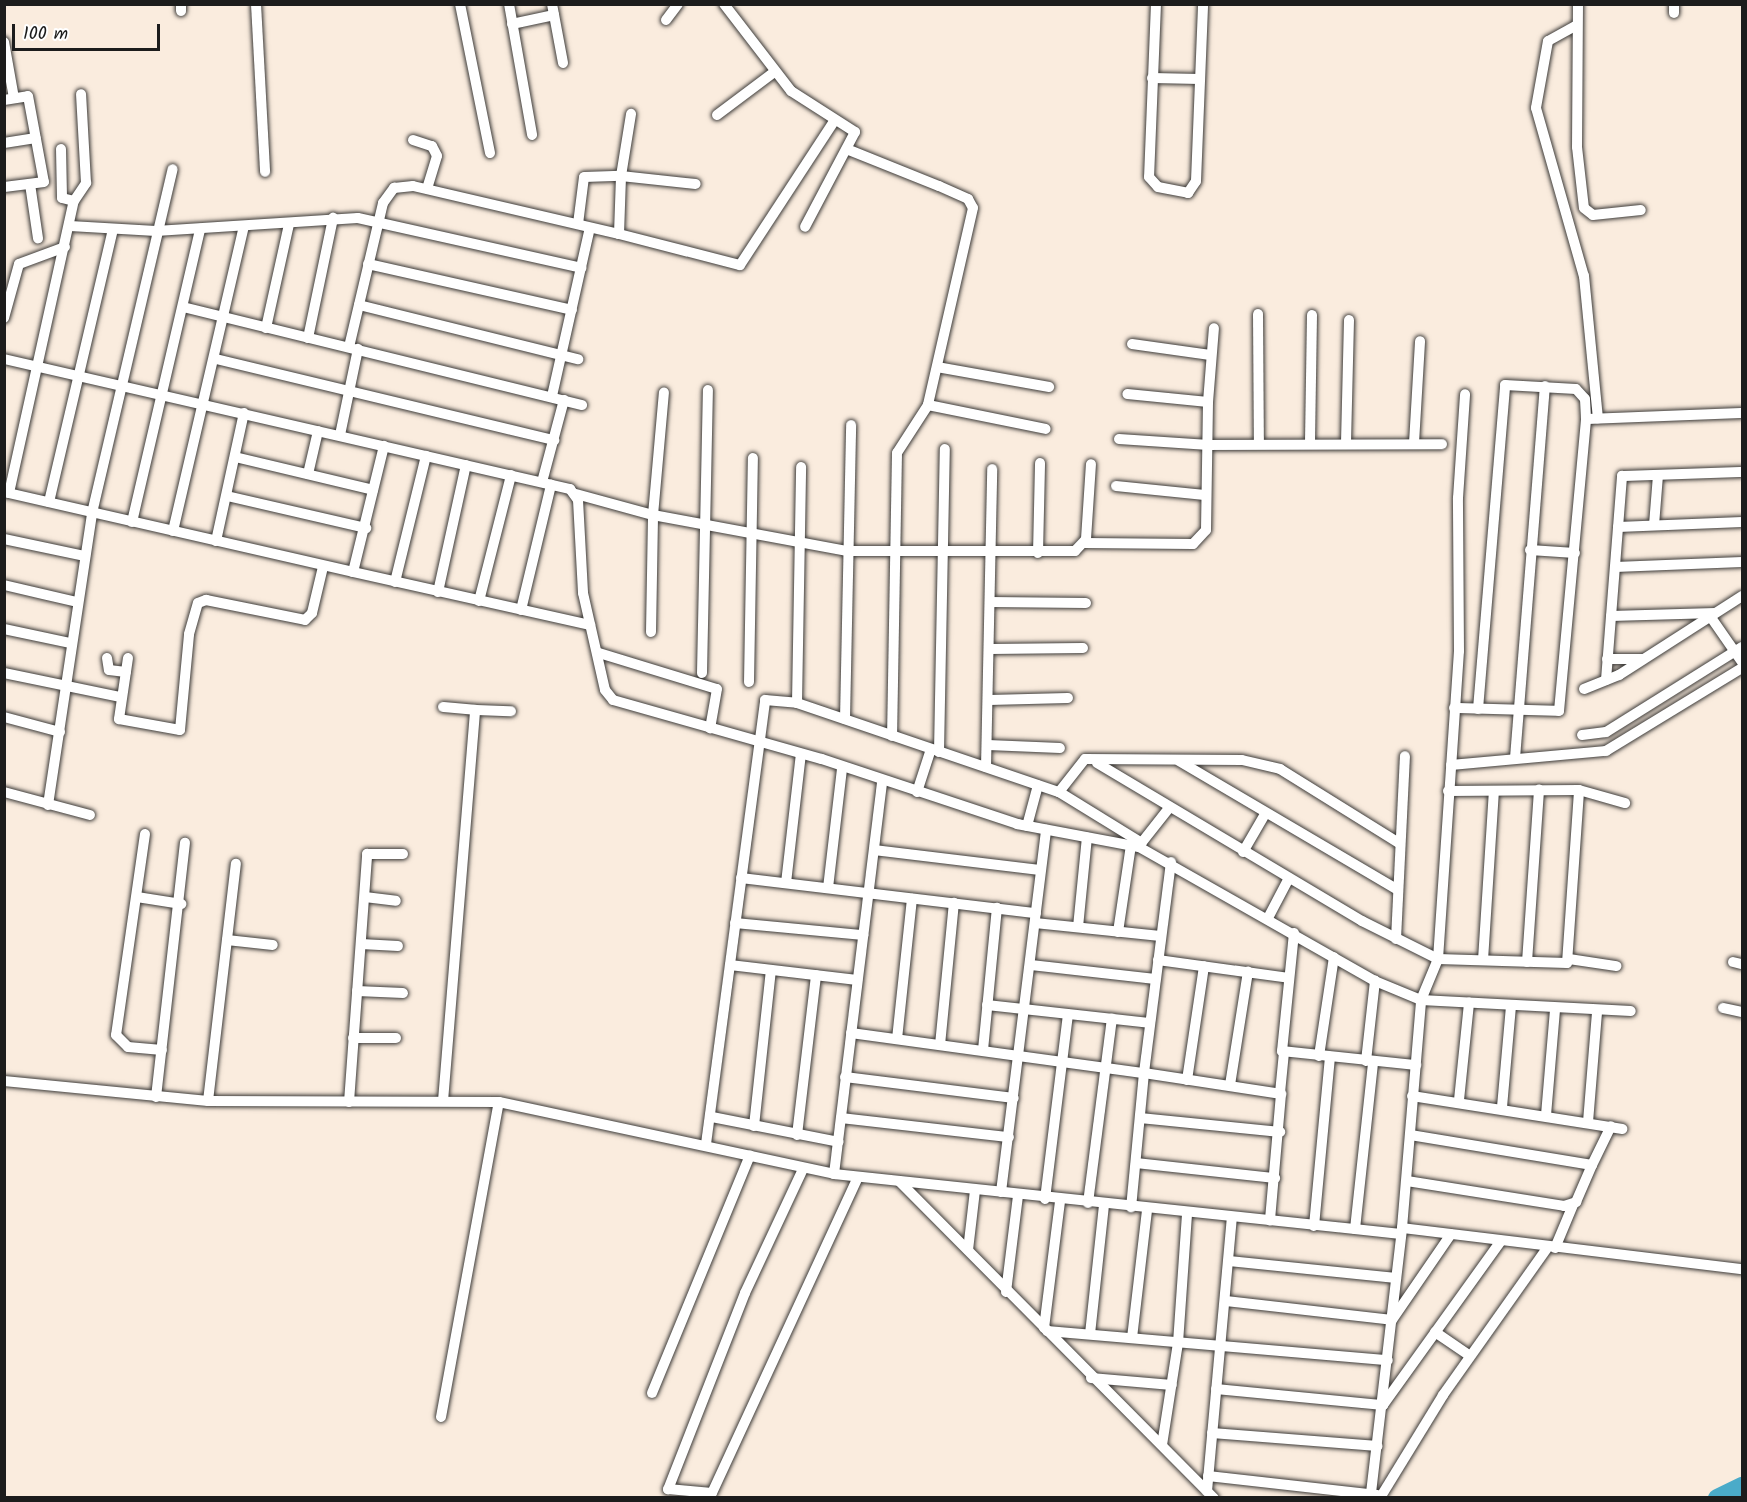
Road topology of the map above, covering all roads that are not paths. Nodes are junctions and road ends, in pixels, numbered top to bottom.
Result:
1 (256, 4) edge
2 (460, 4) edge
3 (508, 4) edge
4 (678, 4) edge
5 (724, 4) edge
6 (1156, 4) edge
7 (1203, 4) edge
8 (1578, 4) edge
9 (553, 10) edge
10 (666, 20) dead end
11 (512, 24) junction
12 (1577, 25) junction
13 (4, 42) edge
14 (6, 61) edge
15 (563, 63) dead end
16 (773, 73) junction
17 (1152, 78) junction
18 (1200, 79) junction
19 (81, 94) dead end
20 (9, 99) edge
21 (631, 114) dead end
22 (717, 115) dead end
23 (834, 120) junction
24 (532, 135) dead end
25 (36, 138) junction
26 (413, 140) dead end
27 (4, 143) edge
28 (61, 149) dead end
29 (849, 150) junction
30 (490, 153) dead end
31 (172, 169) dead end
32 (265, 172) dead end
33 (621, 176) junction
34 (30, 184) junction
35 (696, 184) dead end
36 (4, 187) edge
37 (427, 189) junction
38 (74, 201) junction
39 (1641, 210) dead end
40 (333, 218) junction
41 (379, 220) junction
42 (289, 224) junction
43 (578, 224) junction
44 (70, 226) junction
45 (244, 226) junction
46 (805, 227) dead end
47 (590, 228) junction
48 (200, 229) junction
49 (113, 231) junction
50 (156, 231) junction
51 (619, 234) junction
52 (38, 238) dead end
53 (65, 247) junction
54 (368, 264) junction
55 (581, 268) junction
56 (359, 305) junction
57 (183, 307) junction
58 (572, 310) junction
59 (1258, 314) dead end
60 (1312, 315) dead end
61 (4, 318) edge
62 (224, 318) junction
63 (1349, 320) dead end
64 (266, 328) junction
65 (1214, 328) dead end
66 (308, 338) junction
67 (1420, 341) dead end
68 (1132, 344) dead end
69 (354, 348) junction
70 (561, 354) junction
71 (1210, 355) junction
72 (4, 359) edge
73 (216, 359) junction
74 (578, 359) dead end
75 (36, 367) junction
76 (937, 367) junction
77 (78, 376) junction
78 (119, 385) junction
79 (1545, 386) junction
80 (1048, 387) dead end
81 (708, 390) dead end
82 (350, 392) junction
83 (664, 392) dead end
84 (161, 393) junction
85 (1127, 394) dead end
86 (1465, 394) dead end
87 (552, 396) junction
88 (564, 400) junction
89 (202, 402) junction
90 (1208, 402) junction
91 (582, 405) dead end
92 (928, 405) junction
93 (244, 413) junction
94 (1743, 413) edge
95 (1592, 418) junction
96 (851, 425) dead end
97 (1046, 429) dead end
98 (318, 431) junction
99 (340, 435) junction
100 (1119, 439) dead end
101 (554, 440) junction
102 (1259, 442) junction
103 (1310, 442) junction
104 (1346, 442) junction
105 (1414, 443) junction
106 (1442, 444) dead end
107 (384, 446) junction
108 (1209, 446) junction
109 (945, 449) dead end
110 (426, 456) junction
111 (235, 457) junction
112 (753, 458) dead end
113 (1040, 463) dead end
114 (1091, 464) dead end
115 (466, 465) junction
116 (801, 467) dead end
117 (992, 469) dead end
118 (1743, 472) edge
119 (308, 474) junction
120 (511, 475) junction
121 (1658, 475) junction
122 (547, 483) junction
123 (1116, 486) dead end
124 (374, 490) junction
125 (7, 493) edge
126 (576, 494) junction
127 (1205, 495) junction
128 (227, 496) junction
129 (49, 502) junction
130 (92, 513) junction
131 (648, 513) junction
132 (132, 522) junction
133 (1743, 522) edge
134 (705, 524) junction
135 (1654, 525) junction
136 (1618, 527) junction
137 (366, 528) junction
138 (172, 531) junction
139 (752, 535) junction
140 (4, 539) edge
141 (216, 541) junction
142 (800, 542) junction
143 (1085, 543) junction
144 (1530, 550) junction
145 (848, 551) junction
146 (896, 552) junction
147 (944, 552) junction
148 (991, 552) junction
149 (1038, 553) junction
150 (1575, 553) junction
151 (85, 555) junction
152 (1743, 562) edge
153 (323, 567) junction
154 (1615, 567) junction
155 (353, 572) junction
156 (395, 582) junction
157 (4, 585) edge
158 (438, 592) junction
159 (1743, 596) edge
160 (479, 601) junction
161 (77, 602) junction
162 (990, 602) junction
163 (1086, 603) dead end
164 (521, 610) junction
165 (1713, 614) junction
166 (1611, 616) junction
167 (590, 625) junction
168 (4, 629) edge
169 (651, 632) dead end
170 (70, 643) junction
171 (1083, 648) dead end
172 (1739, 649) edge
173 (990, 650) junction
174 (598, 653) junction
175 (107, 658) dead end
176 (128, 658) dead end
177 (1607, 659) junction
178 (1643, 659) junction
179 (1743, 662) edge
180 (1743, 668) edge
181 (126, 672) junction
182 (4, 673) edge
183 (702, 673) dead end
184 (1606, 680) junction
185 (749, 682) dead end
186 (65, 687) junction
187 (1584, 689) dead end
188 (120, 697) junction
189 (1068, 698) dead end
190 (990, 700) junction
191 (797, 703) junction
192 (443, 707) dead end
193 (1454, 708) junction
194 (1478, 708) junction
195 (475, 710) junction
196 (511, 711) dead end
197 (1519, 712) junction
198 (4, 717) edge
199 (845, 719) junction
200 (710, 728) junction
201 (60, 732) junction
202 (1582, 735) dead end
203 (892, 736) junction
204 (758, 744) junction
205 (988, 745) junction
206 (1060, 748) dead end
207 (935, 751) junction
208 (801, 754) junction
209 (1406, 756) dead end
210 (1515, 758) junction
211 (1178, 760) junction
212 (1097, 763) junction
213 (1451, 765) junction
214 (986, 767) junction
215 (842, 768) junction
216 (882, 782) junction
217 (1038, 785) junction
218 (1539, 789) junction
219 (1448, 790) junction
220 (1494, 790) junction
221 (1579, 790) junction
222 (4, 792) edge
223 (917, 792) junction
224 (1059, 792) junction
225 (1625, 803) dead end
226 (48, 805) junction
227 (1169, 808) junction
228 (1265, 814) junction
229 (90, 815) dead end
230 (1027, 826) junction
231 (1046, 830) junction
232 (145, 834) dead end
233 (1087, 837) junction
234 (185, 843) dead end
235 (1399, 843) junction
236 (1137, 845) junction
237 (874, 850) junction
238 (1243, 852) junction
239 (402, 854) dead end
240 (1171, 862) junction
241 (236, 864) dead end
242 (1040, 870) junction
243 (741, 878) junction
244 (1289, 878) junction
245 (786, 883) junction
246 (828, 888) junction
247 (1398, 890) junction
248 (868, 894) junction
249 (137, 897) junction
250 (365, 897) junction
251 (912, 899) junction
252 (396, 901) dead end
253 (954, 903) junction
254 (181, 904) junction
255 (997, 908) junction
256 (1036, 918) junction
257 (1268, 918) junction
258 (735, 922) junction
259 (1078, 927) junction
260 (1118, 932) junction
261 (1294, 933) junction
262 (863, 936) junction
263 (1160, 936) junction
264 (1396, 939) junction
265 (227, 940) junction
266 (361, 944) junction
267 (273, 945) dead end
268 (398, 946) dead end
269 (1334, 957) junction
270 (1438, 959) junction
271 (1569, 959) junction
272 (1158, 960) junction
273 (1483, 960) junction
274 (1527, 962) junction
275 (730, 965) junction
276 (1030, 966) junction
277 (1204, 966) junction
278 (1616, 966) dead end
279 (771, 970) junction
280 (1248, 971) junction
281 (816, 975) junction
282 (1289, 978) junction
283 (1155, 979) junction
284 (857, 980) junction
285 (1374, 981) junction
286 (357, 991) junction
287 (403, 993) dead end
288 (1421, 1000) junction
289 (1469, 1003) junction
290 (987, 1005) junction
291 (1511, 1007) junction
292 (1723, 1008) dead end
293 (1026, 1010) junction
294 (1555, 1010) junction
295 (1631, 1011) dead end
296 (1597, 1012) junction
297 (1743, 1012) edge
298 (1068, 1014) junction
299 (1112, 1019) junction
300 (1149, 1023) junction
301 (851, 1033) junction
302 (353, 1038) junction
303 (396, 1038) dead end
304 (897, 1039) junction
305 (940, 1045) junction
306 (162, 1050) junction
307 (982, 1050) junction
308 (1284, 1052) junction
309 (1021, 1055) junction
310 (1319, 1056) junction
311 (1330, 1058) junction
312 (1063, 1061) junction
313 (1369, 1062) junction
314 (1416, 1065) junction
315 (1107, 1067) junction
316 (1143, 1073) junction
317 (845, 1077) junction
318 (1187, 1080) junction
319 (4, 1081) edge
320 (1230, 1085) junction
321 (1280, 1093) junction
322 (1412, 1096) junction
323 (156, 1097) junction
324 (1014, 1098) junction
325 (1459, 1100) junction
326 (208, 1101) junction
327 (443, 1101) junction
328 (349, 1102) junction
329 (499, 1102) junction
330 (1502, 1107) junction
331 (1546, 1115) junction
332 (711, 1117) junction
333 (841, 1118) junction
334 (1140, 1119) junction
335 (1588, 1122) junction
336 (754, 1126) junction
337 (1280, 1132) junction
338 (797, 1135) junction
339 (1410, 1135) junction
340 (1009, 1137) junction
341 (839, 1142) junction
342 (706, 1144) junction
343 (750, 1155) junction
344 (1136, 1163) junction
345 (1592, 1165) junction
346 (803, 1168) junction
347 (834, 1174) junction
348 (858, 1177) junction
349 (1275, 1178) junction
350 (899, 1181) junction
351 (1407, 1181) junction
352 (975, 1190) junction
353 (1001, 1192) junction
354 (1018, 1196) junction
355 (1045, 1198) junction
356 (1060, 1201) junction
357 (1088, 1203) junction
358 (1573, 1205) junction
359 (1104, 1206) junction
360 (1131, 1207) junction
361 (1147, 1210) junction
362 (1187, 1214) junction
363 (1232, 1218) junction
364 (1270, 1221) junction
365 (1314, 1226) junction
366 (1354, 1229) junction
367 (1402, 1231) junction
368 (1451, 1234) junction
369 (1501, 1241) junction
370 (1551, 1248) junction
371 (968, 1250) junction
372 (1229, 1261) junction
373 (1743, 1269) edge
374 (1396, 1278) junction
375 (1006, 1292) junction
376 (1226, 1301) junction
377 (1392, 1320) junction
378 (1046, 1329) junction
379 (1435, 1332) junction
380 (1090, 1334) junction
381 (1132, 1338) junction
382 (1178, 1343) junction
383 (1220, 1346) junction
384 (1470, 1356) junction
385 (1388, 1360) junction
386 (1091, 1378) junction
387 (1172, 1385) junction
388 (1216, 1389) junction
389 (652, 1393) dead end
390 (1383, 1405) junction
391 (441, 1418) dead end
392 (1212, 1433) junction
393 (1162, 1446) junction
394 (1377, 1446) junction
395 (1208, 1476) junction
396 (1210, 1494) edge
397 (1378, 1495) edge

1 - 32 street
2 - 30 street
3 - 11 street
4 - 10 street
5 - 16 street
6 - 17 street
7 - 18 street
8 - 12 street
9 - 11 street
9 - 15 street
11 - 24 street
12 - 39 street
12 - 95 street
13 - 14 street
14 - 20 street
16 - 22 street
16 - 23 street
17 - 18 street
17 - 18 street
19 - 38 street
20 - 25 street
21 - 33 street
23 - 29 street
23 - 51 street
25 - 27 street
25 - 34 street
26 - 37 street
28 - 38 street
29 - 46 street
29 - 76 street
31 - 50 street
33 - 35 street
33 - 43 street
33 - 51 street
34 - 36 street
34 - 52 street
37 - 41 street
37 - 43 street
38 - 44 street
40 - 41 street
40 - 42 street
40 - 66 street
41 - 54 street
41 - 55 street
42 - 45 street
42 - 64 street
43 - 47 street
44 - 49 street
44 - 53 street
45 - 48 street
45 - 62 street
47 - 51 street
47 - 55 street
48 - 50 street
48 - 57 street
49 - 50 street
49 - 77 street
50 - 78 street
53 - 61 street
53 - 75 street
54 - 56 street
54 - 58 street
55 - 58 street
56 - 69 street
56 - 70 street
57 - 62 street
57 - 84 street
58 - 70 street
59 - 102 street
60 - 103 street
62 - 64 street
62 - 73 street
63 - 104 street
64 - 66 street
65 - 71 street
66 - 69 street
67 - 105 street
68 - 71 street
69 - 82 street
69 - 87 street
70 - 74 street
70 - 87 street
71 - 90 street
72 - 75 street
73 - 82 street
73 - 89 street
75 - 77 street
75 - 125 street
76 - 80 street
76 - 92 street
77 - 78 street
77 - 129 street
78 - 84 street
78 - 130 street
79 - 95 street
79 - 144 street
79 - 194 street
81 - 134 street
82 - 99 street
82 - 101 street
83 - 131 street
84 - 89 street
84 - 132 street
85 - 90 street
86 - 193 street
87 - 88 street
88 - 91 street
88 - 101 street
89 - 93 street
89 - 138 street
90 - 108 street
92 - 97 street
92 - 146 street
93 - 98 street
93 - 111 street
94 - 95 street
95 - 150 street
96 - 145 street
98 - 99 street
98 - 119 street
99 - 107 street
100 - 108 street
101 - 122 street
102 - 103 street
102 - 108 street
103 - 104 street
104 - 105 street
105 - 106 street
107 - 110 street
107 - 124 street
108 - 127 street
109 - 147 street
110 - 115 street
110 - 156 street
111 - 119 street
111 - 128 street
112 - 139 street
113 - 149 street
114 - 143 street
115 - 120 street
115 - 158 street
116 - 142 street
117 - 148 street
118 - 121 street
119 - 124 street
120 - 122 street
120 - 160 street
121 - 135 street
121 - 136 street
122 - 126 street
122 - 164 street
123 - 127 street
124 - 137 street
125 - 129 street
126 - 131 street
126 - 167 street
127 - 143 street
128 - 137 street
128 - 141 street
129 - 130 street
130 - 132 street
130 - 151 street
131 - 134 street
131 - 169 street
132 - 138 street
133 - 135 street
134 - 139 street
134 - 183 street
135 - 136 street
136 - 154 street
137 - 155 street
138 - 141 street
139 - 142 street
139 - 185 street
140 - 151 street
141 - 153 street
142 - 145 street
142 - 191 street
143 - 149 street
144 - 150 street
144 - 197 street
145 - 146 street
145 - 199 street
146 - 147 street
146 - 203 street
147 - 148 street
147 - 207 street
148 - 149 street
148 - 162 street
150 - 197 street
151 - 161 street
152 - 154 street
153 - 155 street
153 - 188 street
154 - 166 street
155 - 156 street
156 - 158 street
157 - 161 street
158 - 160 street
159 - 165 street
160 - 164 street
161 - 170 street
162 - 163 street
162 - 173 street
164 - 167 street
165 - 166 street
165 - 172 street
165 - 178 street
166 - 177 street
167 - 174 street
168 - 170 street
170 - 186 street
171 - 173 street
172 - 179 street
172 - 202 street
173 - 190 street
174 - 200 street
174 - 200 street
175 - 181 street
176 - 181 street
177 - 178 street
177 - 184 street
178 - 184 street
180 - 210 street
181 - 188 street
182 - 186 street
184 - 187 street
186 - 188 street
186 - 201 street
189 - 190 street
190 - 205 street
191 - 199 street
191 - 204 street
192 - 195 street
193 - 194 street
193 - 213 street
194 - 197 street
195 - 196 street
195 - 327 street
197 - 210 street
198 - 201 street
199 - 203 street
200 - 204 street
201 - 226 street
203 - 207 street
204 - 208 street
204 - 243 street
205 - 206 street
205 - 214 street
207 - 214 street
207 - 223 street
208 - 215 street
208 - 245 street
209 - 235 street
210 - 213 street
211 - 212 street
211 - 228 street
211 - 235 street
212 - 224 street
212 - 227 street
213 - 219 street
214 - 217 street
215 - 216 street
215 - 246 street
216 - 223 street
216 - 237 street
217 - 224 street
217 - 230 street
218 - 220 street
218 - 221 street
218 - 274 street
219 - 220 street
219 - 270 street
220 - 273 street
221 - 225 street
221 - 271 street
222 - 226 street
223 - 230 street
224 - 236 street
226 - 229 street
227 - 236 street
227 - 238 street
228 - 238 street
228 - 247 street
230 - 231 street
231 - 233 street
231 - 242 street
232 - 249 street
233 - 236 street
233 - 259 street
234 - 254 street
235 - 247 street
236 - 240 street
236 - 260 street
237 - 242 street
237 - 248 street
238 - 244 street
239 - 250 street
240 - 257 street
240 - 263 street
241 - 265 street
242 - 256 street
243 - 245 street
243 - 258 street
244 - 257 street
244 - 264 street
245 - 246 street
246 - 248 street
247 - 264 street
248 - 251 street
248 - 262 street
249 - 254 street
249 - 306 street
250 - 252 street
250 - 266 street
251 - 253 street
251 - 304 street
253 - 255 street
253 - 305 street
254 - 306 street
255 - 256 street
255 - 290 street
256 - 259 street
256 - 276 street
257 - 261 street
258 - 262 street
258 - 275 street
259 - 260 street
260 - 263 street
261 - 269 street
261 - 282 street
262 - 284 street
263 - 272 street
264 - 270 street
265 - 267 street
265 - 326 street
266 - 268 street
266 - 286 street
269 - 285 street
269 - 310 street
270 - 273 street
270 - 288 street
271 - 274 street
271 - 278 street
272 - 277 street
272 - 283 street
273 - 274 street
275 - 279 street
275 - 332 street
276 - 283 street
276 - 293 street
277 - 280 street
277 - 318 street
279 - 281 street
279 - 336 street
280 - 282 street
280 - 320 street
281 - 284 street
281 - 338 street
282 - 308 street
283 - 300 street
284 - 301 street
285 - 288 street
285 - 313 street
286 - 287 street
286 - 302 street
288 - 289 street
288 - 314 street
289 - 291 street
289 - 325 street
290 - 293 street
290 - 307 street
291 - 294 street
291 - 330 street
292 - 297 street
293 - 298 street
293 - 309 street
294 - 296 street
294 - 331 street
295 - 296 street
296 - 335 street
298 - 299 street
298 - 312 street
299 - 300 street
299 - 315 street
300 - 316 street
301 - 304 street
301 - 317 street
302 - 303 street
302 - 328 street
304 - 305 street
305 - 307 street
306 - 323 street
307 - 309 street
308 - 310 street
308 - 321 street
309 - 312 street
309 - 324 street
310 - 311 street
311 - 313 street
311 - 365 street
312 - 315 street
312 - 355 street
313 - 314 street
313 - 366 street
314 - 322 street
315 - 316 street
315 - 357 street
316 - 318 street
316 - 334 street
317 - 324 street
317 - 333 street
318 - 320 street
319 - 323 street
320 - 321 street
321 - 337 street
322 - 325 street
322 - 339 street
323 - 326 street
324 - 340 street
325 - 330 street
326 - 328 street
327 - 328 street
327 - 329 street
329 - 342 street
329 - 391 street
330 - 331 street
331 - 335 street
332 - 336 street
332 - 342 street
333 - 340 street
333 - 341 street
334 - 337 street
334 - 344 street
335 - 345 street
336 - 338 street
337 - 349 street
338 - 341 street
339 - 345 street
339 - 351 street
340 - 353 street
341 - 347 street
342 - 343 street
343 - 346 street
343 - 389 street
344 - 349 street
344 - 360 street
345 - 358 street
346 - 347 street
346 - 348 street
347 - 348 street
348 - 350 street
349 - 364 street
350 - 352 street
350 - 371 street
351 - 358 street
351 - 367 street
352 - 353 street
352 - 371 street
353 - 354 street
354 - 355 street
354 - 375 street
355 - 356 street
356 - 357 street
356 - 378 street
357 - 359 street
358 - 370 street
359 - 360 street
359 - 380 street
360 - 361 street
361 - 362 street
361 - 381 street
362 - 363 street
362 - 382 street
363 - 364 street
363 - 372 street
364 - 365 street
365 - 366 street
366 - 367 street
367 - 368 street
367 - 374 street
368 - 369 street
368 - 377 street
369 - 370 street
369 - 379 street
370 - 373 street
370 - 384 street
371 - 375 street
372 - 374 street
372 - 376 street
374 - 377 street
375 - 378 street
376 - 377 street
376 - 383 street
377 - 385 street
378 - 380 street
378 - 386 street
379 - 384 street
379 - 390 street
380 - 381 street
381 - 382 street
382 - 383 street
382 - 387 street
383 - 385 street
383 - 388 street
384 - 397 street
385 - 390 street
386 - 387 street
386 - 393 street
387 - 393 street
388 - 390 street
388 - 392 street
390 - 394 street
392 - 394 street
392 - 395 street
393 - 396 street
394 - 397 street
395 - 396 street
395 - 397 street

